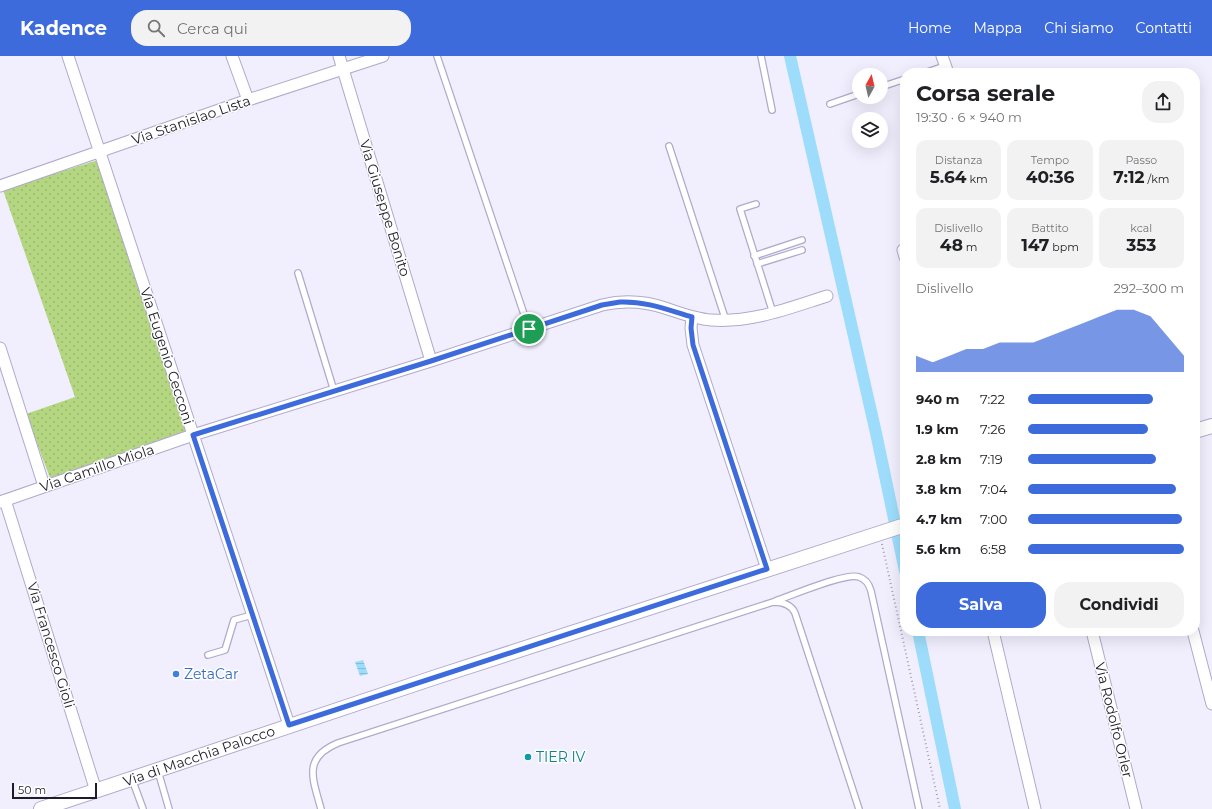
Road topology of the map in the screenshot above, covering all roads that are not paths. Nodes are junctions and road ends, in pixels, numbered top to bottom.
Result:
1 (68, 56) edge
2 (232, 56) edge
3 (339, 56) edge
4 (383, 56) edge
5 (437, 56) edge
6 (761, 56) edge
7 (344, 69) junction
8 (900, 81) edge
9 (888, 85) edge
10 (852, 96) edge
11 (248, 100) junction
12 (830, 104) dead end
13 (772, 110) dead end
14 (668, 146) dead end
15 (100, 152) junction
16 (0, 186) edge
17 (756, 204) dead end
18 (802, 240) dead end
19 (802, 250) dead end
20 (754, 256) junction
21 (757, 264) junction
22 (298, 273) dead end
23 (827, 296) dead end
24 (772, 313) junction
25 (692, 317) junction
26 (726, 321) junction
27 (529, 329) junction
28 (0, 348) edge
29 (431, 361) junction
30 (334, 391) junction
31 (1212, 426) edge
32 (1200, 430) edge
33 (193, 435) junction
34 (44, 486) junction
35 (3, 501) edge
36 (900, 526) edge
37 (767, 569) junction
38 (773, 602) junction
39 (252, 615) junction
40 (994, 636) edge
41 (1093, 636) edge
42 (1194, 636) edge
43 (208, 655) dead end
44 (1212, 704) edge
45 (289, 725) junction
46 (158, 770) junction
47 (132, 779) junction
48 (96, 791) junction
49 (41, 809) edge
50 (143, 809) edge
51 (169, 809) edge
52 (321, 809) edge
53 (859, 809) edge
54 (919, 809) edge
55 (1035, 809) edge
56 (1136, 809) edge

1 - 15 street, Via Eugenio Cecconi
2 - 11 street
3 - 7 street, Via Giuseppe Bonito
4 - 7 street, Via Stanislao Lista
5 - 27 lane
6 - 13 lane
7 - 11 street, Via Stanislao Lista
7 - 29 street, Via Giuseppe Bonito
8 - 9 lane
10 - 12 lane
11 - 15 street, Via Stanislao Lista
14 - 26 lane
15 - 16 street, Via Stanislao Lista
15 - 33 street, Via Eugenio Cecconi
17 - 20 lane
18 - 20 lane
19 - 21 lane
20 - 21 lane
21 - 24 lane
22 - 30 lane
23 - 24 street, Via Camillo Miola
24 - 26 street, Via Camillo Miola
25 - 26 street, Via Camillo Miola
25 - 27 street, Via Camillo Miola
25 - 37 street
27 - 29 street, Via Camillo Miola
28 - 34 street
29 - 30 street, Via Camillo Miola
30 - 33 street, Via Camillo Miola
31 - 32 street
33 - 34 street, Via Camillo Miola
33 - 39 street, Via Eugenio Cecconi
34 - 35 street, Via Camillo Miola
35 - 48 street, Via Francesco Gioli
36 - 37 street, Via di Macchia Palocco
37 - 45 street, Via di Macchia Palocco
38 - 52 lane
38 - 53 lane
38 - 54 lane
39 - 43 lane
39 - 45 street, Via Eugenio Cecconi
40 - 55 street
41 - 56 street, Via Rodolfo Orler
42 - 44 street
45 - 46 street, Via di Macchia Palocco
46 - 47 street, Via di Macchia Palocco
46 - 51 lane
47 - 48 street, Via di Macchia Palocco
47 - 50 lane
48 - 49 street, Via di Macchia Palocco

